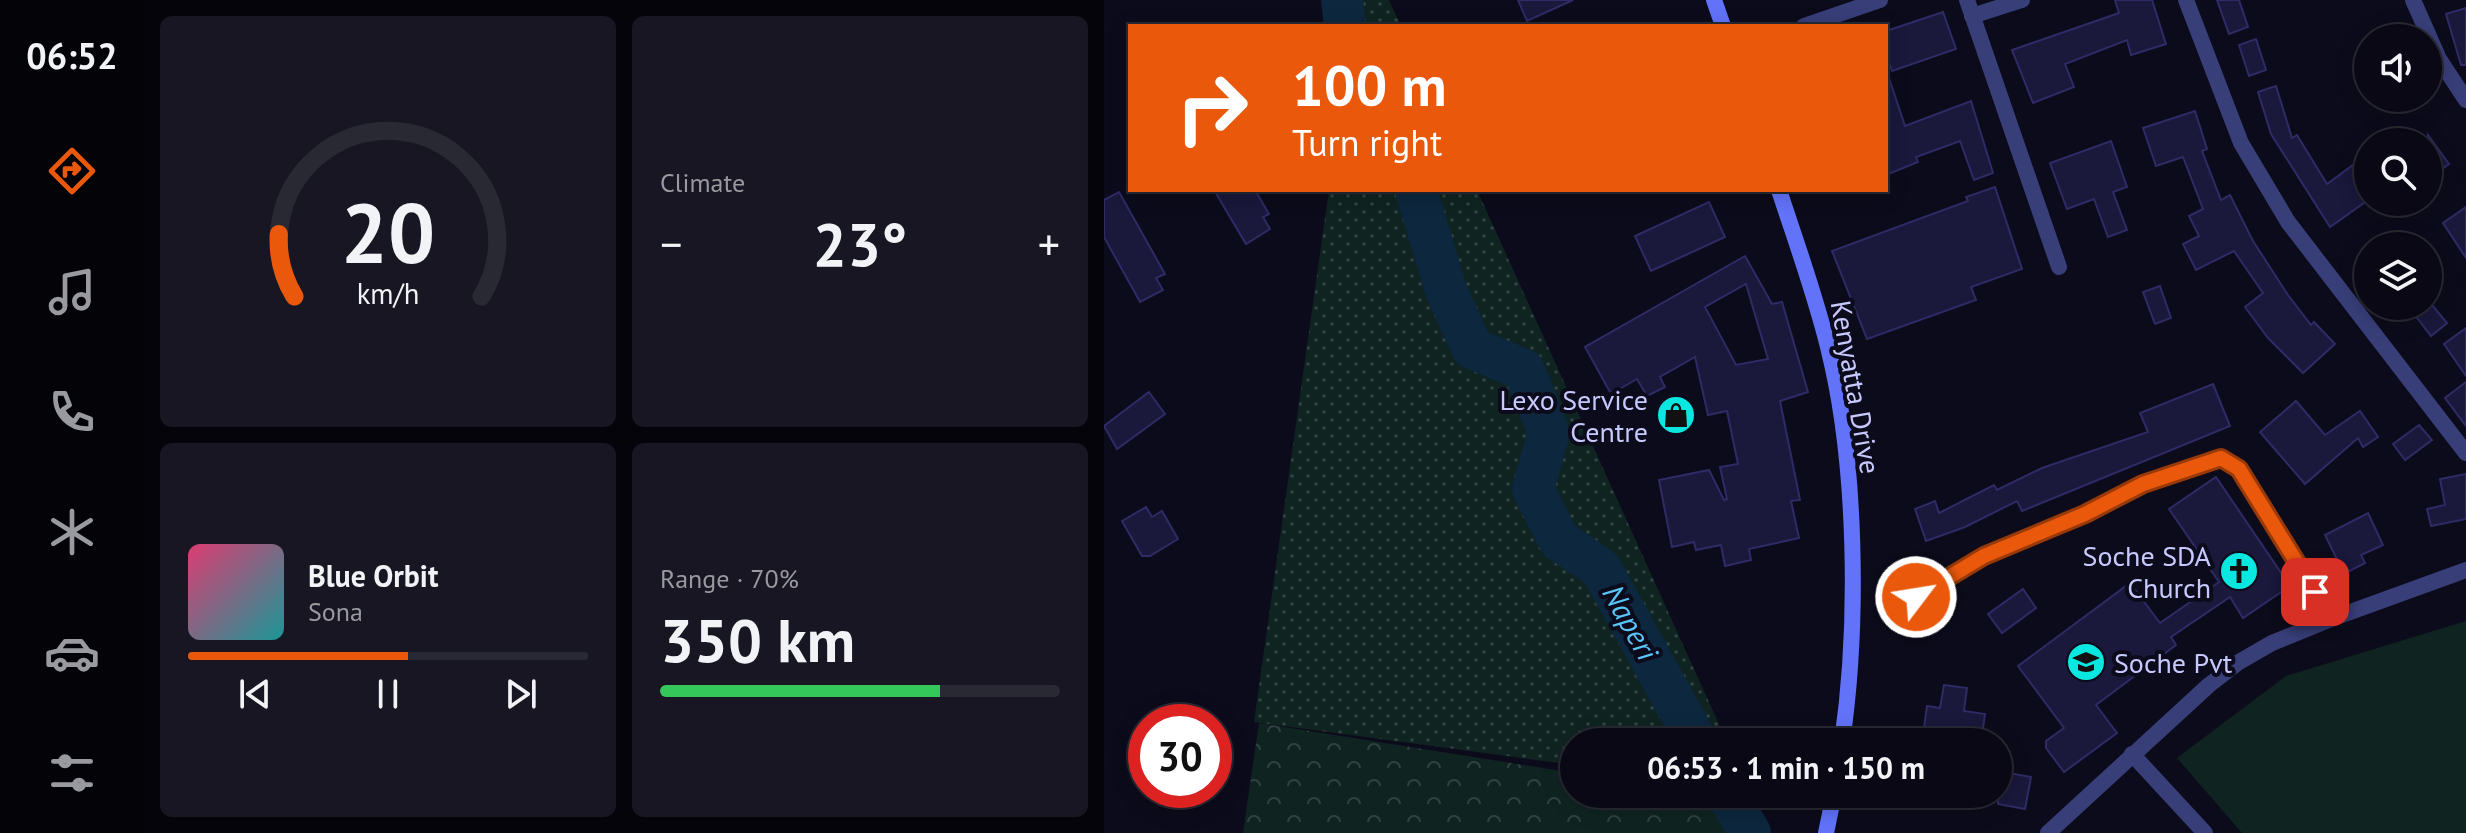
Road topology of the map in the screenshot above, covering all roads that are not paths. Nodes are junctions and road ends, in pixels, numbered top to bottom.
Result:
1 (1714, 0) edge
2 (1880, 0) edge
3 (2022, 0) edge
4 (2186, 0) edge
5 (2413, 0) edge
6 (1970, 8) edge
7 (1722, 24) edge
8 (1810, 24) edge
9 (2466, 100) edge
10 (1780, 192) edge
11 (2059, 267) dead end
12 (2466, 453) edge
13 (2466, 570) edge
14 (1916, 597) dead end
15 (2331, 619) junction
16 (1844, 728) edge
17 (2132, 754) junction
18 (1831, 808) edge
19 (1826, 833) edge
20 (2048, 833) edge
21 (2205, 833) edge

1 - 7 main road
2 - 8 street
3 - 6 street
4 - 12 street
5 - 9 street
6 - 11 street
10 - 16 main road, Kenyatta Drive
13 - 15 street
14 - 15 street
15 - 17 street
17 - 20 street
17 - 21 street
18 - 19 main road

